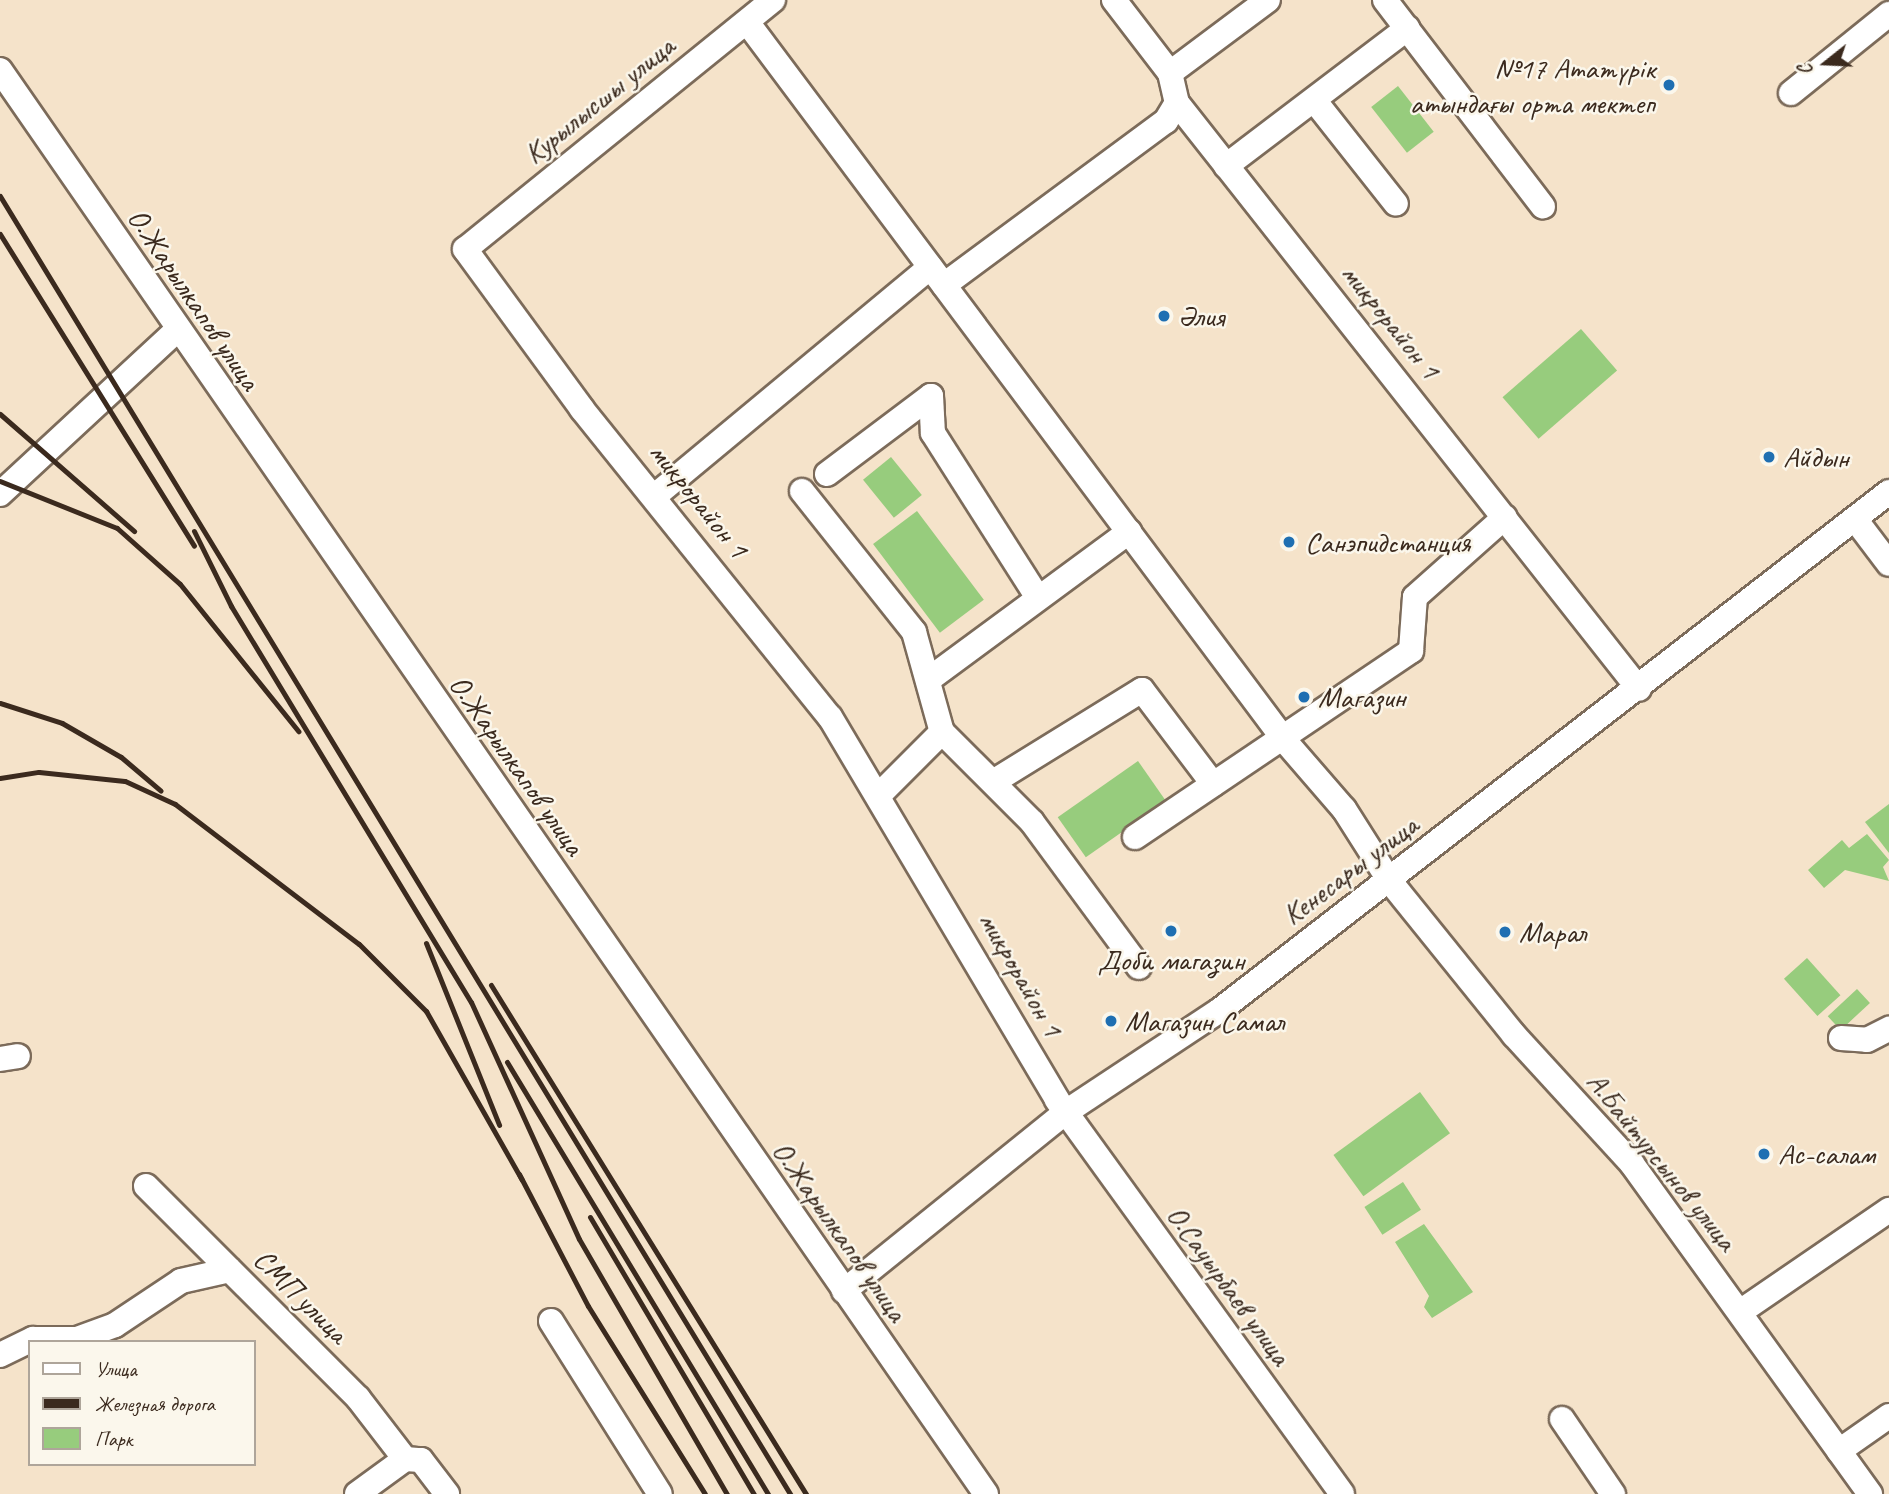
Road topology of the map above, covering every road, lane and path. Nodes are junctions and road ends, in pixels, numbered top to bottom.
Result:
1 (773, 0) edge
2 (1114, 0) edge
3 (1268, 0) edge
4 (1385, 0) edge
5 (1889, 14) edge
6 (747, 22) junction
7 (1408, 29) junction
8 (0, 70) edge
9 (1170, 73) junction
10 (1791, 93) dead end
11 (1314, 100) junction
12 (1177, 103) junction
13 (1226, 166) junction
14 (1396, 204) dead end
15 (1543, 207) dead end
16 (465, 249) joint
17 (937, 276) junction
18 (177, 330) junction
19 (827, 474) dead end
20 (802, 491) dead end
21 (1889, 492) edge
22 (0, 494) edge
23 (657, 494) junction
24 (1505, 517) junction
25 (1855, 519) junction
26 (1129, 532) junction
27 (1889, 564) edge
28 (1037, 596) junction
29 (928, 680) junction
30 (1639, 689) junction
31 (942, 732) junction
32 (1285, 741) junction
33 (993, 782) junction
34 (1213, 783) junction
35 (879, 795) junction
36 (1135, 837) dead end
37 (1389, 880) junction
38 (1139, 967) dead end
39 (1889, 1030) edge
40 (1841, 1038) dead end
41 (1066, 1112) junction
42 (146, 1186) dead end
43 (1889, 1210) edge
44 (230, 1270) junction
45 (844, 1291) junction
46 (1740, 1312) junction
47 (551, 1321) dead end
48 (31, 1340) edge
49 (28, 1341) edge
50 (0, 1354) edge
51 (1889, 1416) edge
52 (1562, 1419) dead end
53 (1839, 1451) junction
54 (405, 1459) junction
55 (358, 1494) edge
56 (447, 1494) edge
57 (660, 1494) edge
58 (986, 1494) edge
59 (1342, 1494) edge
60 (1613, 1494) edge
61 (1870, 1494) edge

1 - 6 street, Курылысшы улица
2 - 9 street
3 - 9 street
4 - 7 street
5 - 10 street
6 - 16 street, Курылысшы улица
6 - 17 street
7 - 11 street
7 - 15 street
8 - 18 street, О.Жарылкапов улица
9 - 12 street
11 - 13 street
11 - 14 street
12 - 13 street, микрорайон 1
12 - 17 street
13 - 24 street, микрорайон 1
16 - 23 street, микрорайон 1
17 - 23 street
17 - 26 street
18 - 22 street
18 - 45 street, О.Жарылкапов улица
19 - 28 street
20 - 29 street
21 - 25 street, Кенесары улица
23 - 35 street, микрорайон 1
24 - 30 street, микрорайон 1
24 - 32 street
25 - 27 street
25 - 30 street, Кенесары улица
26 - 28 street
26 - 32 street
28 - 29 street
29 - 31 street
30 - 37 street, Кенесары улица
31 - 33 street
31 - 35 street
32 - 34 street
32 - 37 street
33 - 34 street
33 - 38 street
34 - 36 street
35 - 41 street, микрорайон 1
37 - 41 street, Кенесары улица
37 - 46 street, А.Байтурсынов улица
39 - 40 street
41 - 45 street, Кенесары улица
41 - 59 street, О.Сауырбаев улица
42 - 44 street, СМП улица
43 - 46 street
44 - 48 street
44 - 54 street, СМП улица
45 - 58 street, О.Жарылкапов улица
46 - 53 street, А.Байтурсынов улица
47 - 57 street
49 - 50 street
51 - 53 street
52 - 60 street
53 - 61 street, А.Байтурсынов улица
54 - 55 street
54 - 56 street, СМП улица

